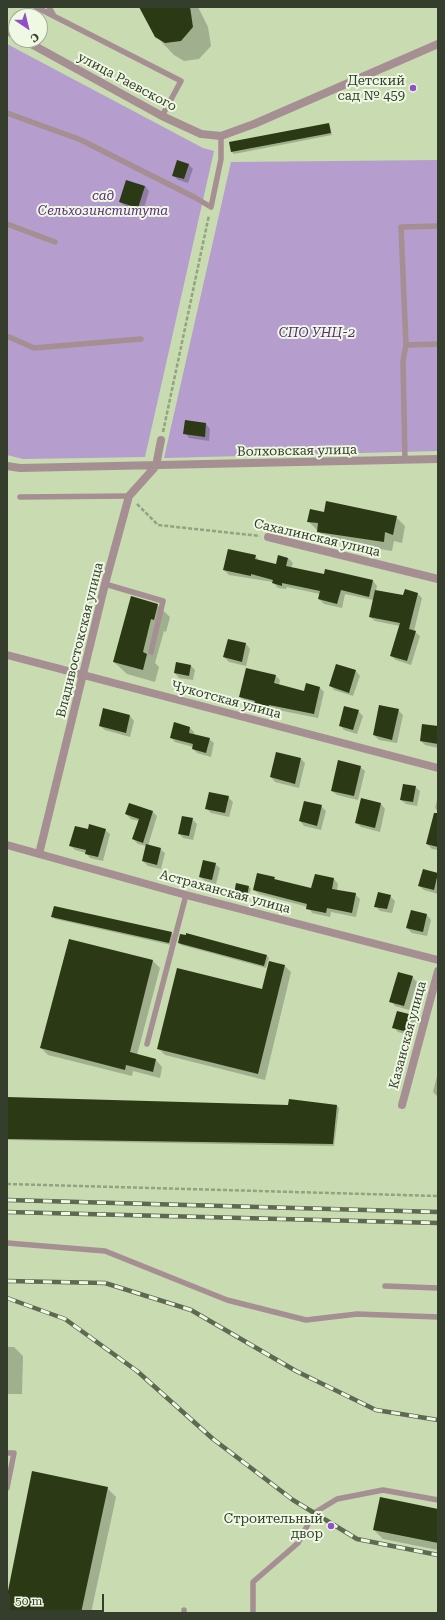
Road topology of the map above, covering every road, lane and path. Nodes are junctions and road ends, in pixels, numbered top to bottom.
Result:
1 (36, 7) edge
2 (49, 7) edge
3 (54, 16) junction
4 (438, 44) edge
5 (39, 48) edge
6 (7, 113) edge
7 (162, 116) junction
8 (221, 136) junction
9 (211, 207) junction
10 (7, 224) edge
11 (438, 226) edge
12 (55, 242) dead end
13 (7, 336) edge
14 (141, 339) dead end
15 (438, 344) edge
16 (406, 345) junction
17 (161, 440) joint
18 (438, 459) edge
19 (404, 460) junction
20 (7, 466) edge
21 (156, 466) junction
22 (129, 496) junction
23 (20, 497) dead end
24 (268, 537) joint
25 (438, 579) edge
26 (105, 584) junction
27 (151, 652) dead end
28 (7, 655) edge
29 (84, 674) junction
30 (438, 768) edge
31 (7, 845) edge
32 (39, 854) junction
33 (186, 895) junction
34 (438, 960) edge
35 (438, 971) edge
36 (147, 1044) dead end
37 (402, 1105) dead end
38 (7, 1184) edge
39 (438, 1196) edge
40 (7, 1243) edge
41 (385, 1286) dead end
42 (438, 1288) edge
43 (438, 1317) edge
44 (7, 1453) edge
45 (7, 1488) edge
46 (438, 1500) edge
47 (253, 1613) edge

1 - 3 lane
2 - 3 lane
3 - 7 lane
4 - 8 street
5 - 7 street, улица Раевского
6 - 9 lane
7 - 8 street, улица Раевского
8 - 9 lane
9 - 17 path
10 - 12 lane
11 - 16 lane
13 - 14 lane
15 - 16 lane
16 - 19 lane
17 - 21 street
18 - 19 street, Волховская улица
19 - 21 street, Волховская улица
20 - 21 street
21 - 22 street, Владивостокская улица
22 - 23 lane
22 - 24 path, Сахалинская улица
22 - 26 street, Владивостокская улица
24 - 25 street, Сахалинская улица
26 - 27 lane
26 - 29 street, Владивостокская улица
28 - 29 street, Чукотская улица
29 - 30 street, Чукотская улица
29 - 32 street, Владивостокская улица
31 - 32 street, Астраханская улица
32 - 33 street, Астраханская улица
33 - 34 street, Астраханская улица
33 - 36 lane
35 - 37 street, Казанская улица
38 - 39 path
40 - 43 lane
41 - 42 lane
44 - 45 lane
46 - 47 lane

